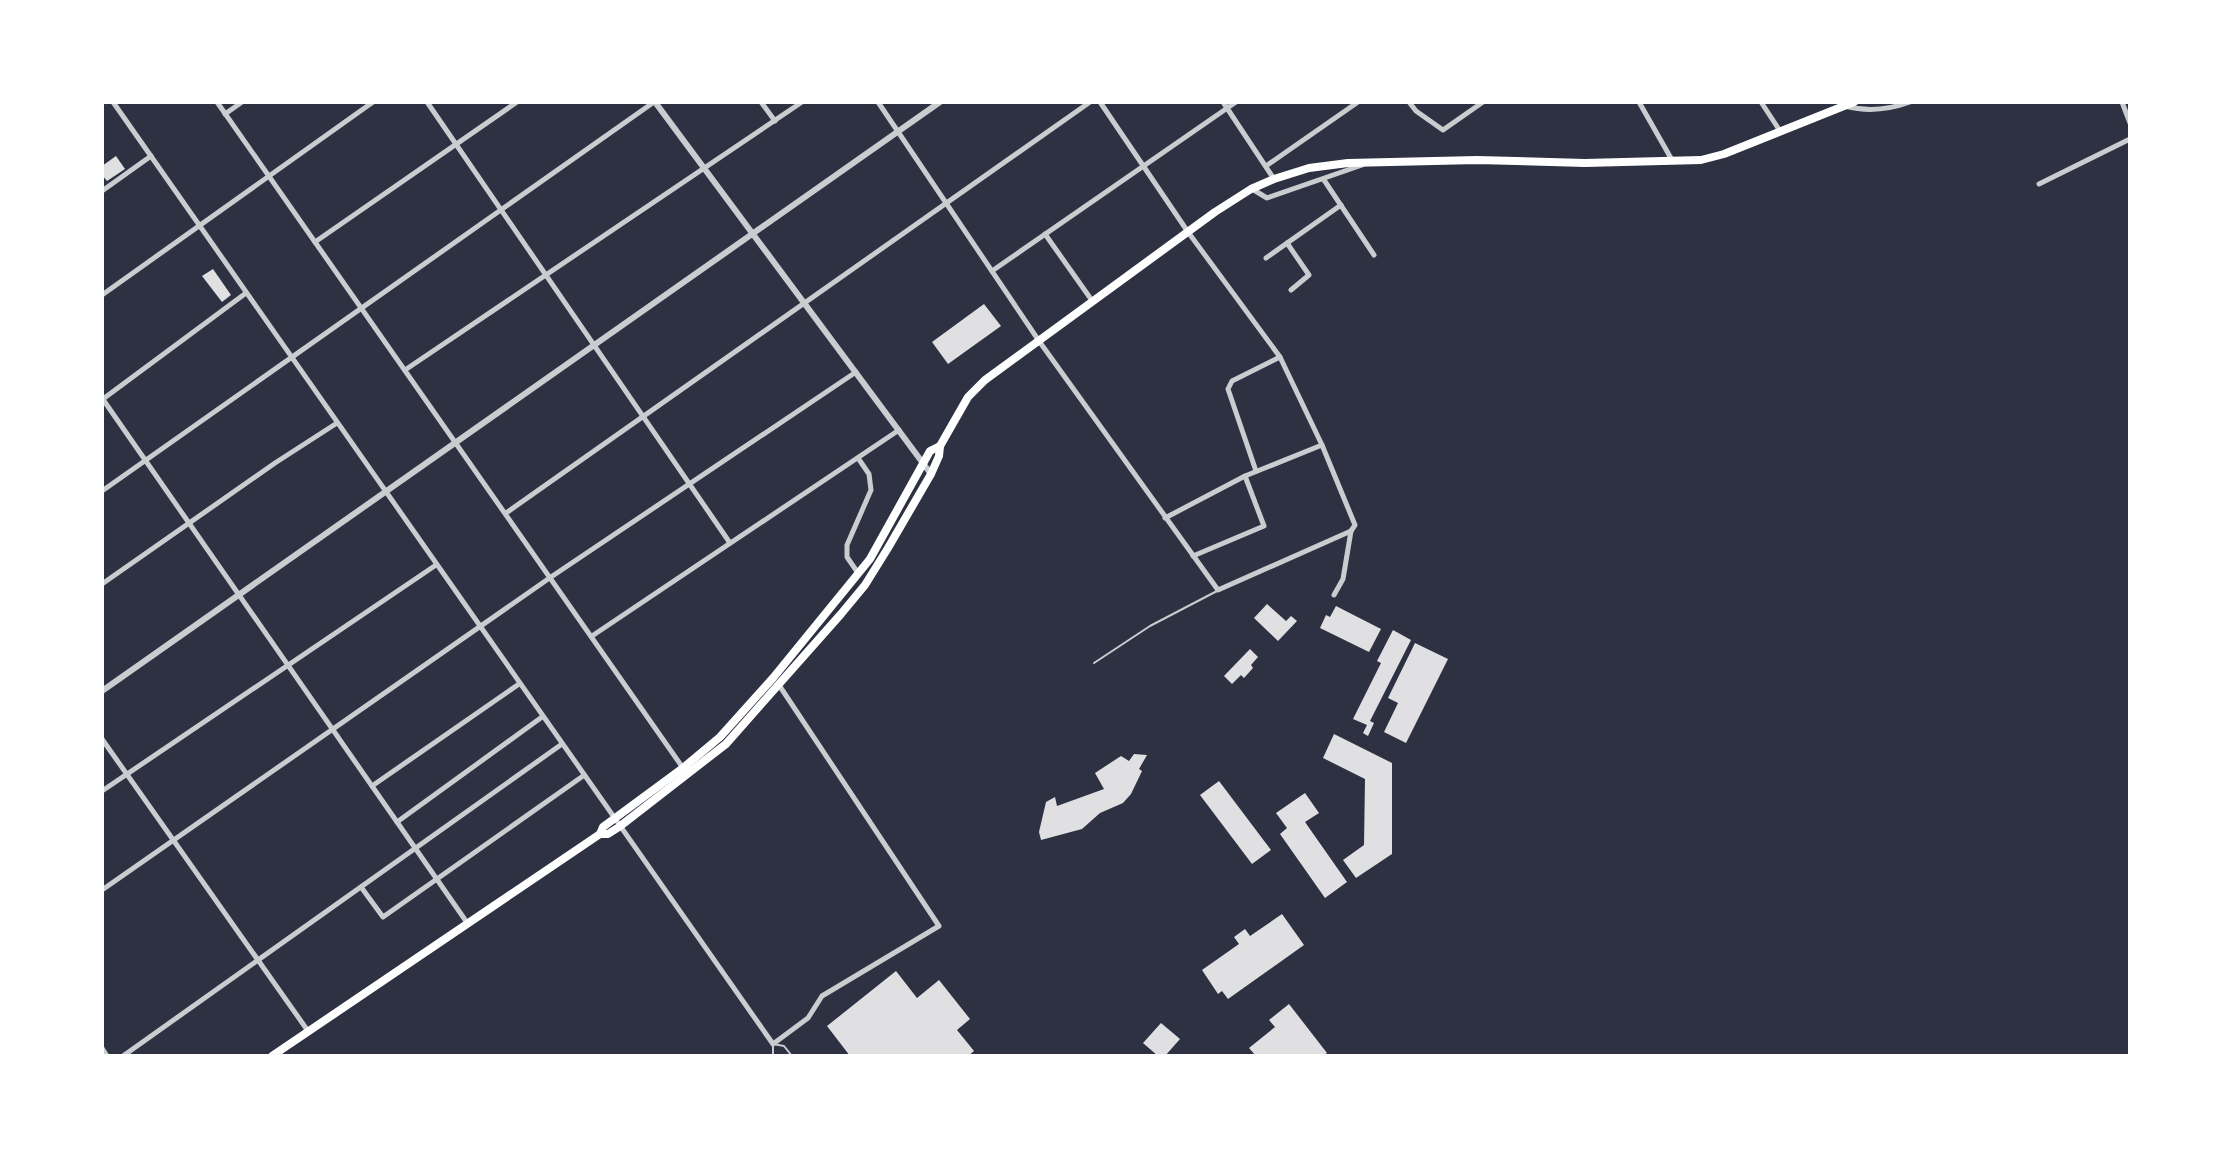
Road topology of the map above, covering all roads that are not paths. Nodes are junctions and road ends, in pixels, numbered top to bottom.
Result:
1 (113, 102) edge
2 (217, 102) edge
3 (242, 102) edge
4 (373, 102) edge
5 (427, 102) edge
6 (517, 102) edge
7 (655, 102) edge
8 (761, 102) edge
9 (802, 102) edge
10 (878, 102) edge
11 (940, 102) edge
12 (1090, 102) edge
13 (1100, 102) edge
14 (1223, 102) edge
15 (1236, 102) edge
16 (1358, 102) edge
17 (1409, 102) edge
18 (1483, 102) edge
19 (1639, 102) edge
20 (1761, 102) edge
21 (1854, 102) edge
22 (1881, 102) edge
23 (1910, 102) edge
24 (2122, 102) edge
25 (1844, 106) junction
26 (1227, 108) junction
27 (1894, 108) junction
28 (225, 114) junction
29 (2129, 119) edge
30 (775, 121) junction
31 (898, 131) junction
32 (1781, 132) junction
33 (2130, 139) edge
34 (456, 144) junction
35 (151, 156) junction
36 (1370, 161) junction
37 (1673, 161) junction
38 (1144, 166) junction
39 (1266, 166) junction
40 (705, 169) junction
41 (269, 176) junction
42 (1274, 179) junction
43 (1324, 180) junction
44 (2039, 184) dead end
45 (1251, 189) junction
46 (102, 191) edge
47 (946, 203) junction
48 (1341, 205) junction
49 (501, 209) junction
50 (200, 226) junction
51 (1188, 232) junction
52 (753, 233) junction
53 (1045, 234) junction
54 (315, 242) junction
55 (1287, 243) junction
56 (1374, 255) dead end
57 (1266, 258) dead end
58 (992, 271) junction
59 (546, 276) junction
60 (1291, 290) dead end
61 (246, 293) junction
62 (102, 295) edge
63 (1093, 302) junction
64 (805, 303) junction
65 (361, 307) junction
66 (1039, 341) junction
67 (594, 345) junction
68 (290, 357) junction
69 (1280, 357) junction
70 (405, 370) junction
71 (856, 372) junction
72 (102, 398) edge
73 (644, 418) junction
74 (337, 423) junction
75 (899, 430) junction
76 (456, 442) junction
77 (1322, 445) junction
78 (940, 446) junction
79 (858, 458) junction
80 (145, 460) junction
81 (924, 464) junction
82 (1256, 471) junction
83 (931, 474) junction
84 (1245, 476) junction
85 (690, 484) junction
86 (102, 491) edge
87 (385, 492) junction
88 (506, 513) junction
89 (1165, 518) junction
90 (189, 523) junction
91 (1351, 531) junction
92 (730, 543) junction
93 (1193, 556) junction
94 (436, 565) junction
95 (859, 575) junction
96 (551, 577) junction
97 (102, 584) edge
98 (1218, 590) junction
99 (239, 595) junction
100 (1334, 595) dead end
101 (479, 627) junction
102 (592, 636) junction
103 (1094, 663) dead end
104 (288, 665) junction
105 (776, 682) junction
106 (519, 684) junction
107 (102, 691) edge
108 (542, 717) junction
109 (332, 729) junction
110 (102, 739) edge
111 (562, 744) junction
112 (683, 768) junction
113 (127, 774) junction
114 (583, 776) junction
115 (372, 786) junction
116 (102, 791) edge
117 (397, 822) junction
118 (616, 823) junction
119 (173, 840) junction
120 (415, 848) junction
121 (437, 879) junction
122 (361, 887) junction
123 (102, 890) edge
124 (468, 924) junction
125 (258, 960) junction
126 (308, 1031) junction
127 (773, 1044) junction
128 (102, 1048) edge
129 (107, 1056) edge
130 (123, 1056) edge
131 (272, 1056) edge
132 (773, 1056) edge
133 (792, 1056) edge

1 - 35 street
2 - 28 street
3 - 28 street
4 - 41 street
5 - 34 street
6 - 34 street
7 - 40 street
7 - 49 street
8 - 30 street
9 - 30 street
10 - 31 street
11 - 31 street
12 - 47 street
13 - 38 street
14 - 26 street
15 - 26 street
16 - 39 street
17 - 18 street
19 - 37 street
20 - 32 street
21 - 25 main road
22 - 27 street
23 - 27 street
24 - 29 street
25 - 27 street
25 - 32 main road
26 - 38 street
26 - 39 street
28 - 41 street
30 - 40 street
31 - 47 street
31 - 52 street
32 - 37 main road
33 - 44 street
34 - 49 street
34 - 54 street
35 - 46 street
35 - 50 street
36 - 37 main road
36 - 42 main road
36 - 43 street
38 - 51 street
38 - 53 street
39 - 42 street
40 - 52 street
40 - 59 street
41 - 50 street
41 - 54 street
42 - 45 main road
43 - 45 street
43 - 48 street
45 - 51 main road
47 - 58 street
47 - 64 street
48 - 55 street
48 - 56 street
49 - 59 street
49 - 65 street
50 - 61 street
50 - 62 street
51 - 63 main road
51 - 69 street
52 - 64 street
52 - 67 street
53 - 58 street
53 - 63 street
54 - 65 street
55 - 57 street
55 - 60 street
58 - 66 street
59 - 67 street
59 - 70 street
61 - 68 street
61 - 72 street
63 - 66 main road
64 - 71 street
64 - 73 street
65 - 68 street
65 - 70 street
66 - 78 main road
66 - 89 street
67 - 73 street
67 - 76 street
68 - 74 street
68 - 80 street
69 - 77 street
69 - 82 street
70 - 76 street
71 - 75 street
71 - 85 street
72 - 80 street
73 - 85 street
73 - 88 street
74 - 87 street
74 - 90 street
75 - 79 street
75 - 81 street
76 - 87 street
76 - 88 street
77 - 82 street
77 - 91 street
78 - 81 main road
78 - 83 main road
79 - 92 street
79 - 95 street
80 - 86 street
80 - 90 street
81 - 83 street
81 - 95 main road
82 - 84 street
83 - 105 main road
84 - 89 street
84 - 93 street
85 - 92 street
85 - 96 street
87 - 94 street
87 - 99 street
88 - 96 street
89 - 93 street
90 - 97 street
90 - 99 street
91 - 98 street
91 - 100 street
92 - 102 street
93 - 98 street
94 - 101 street
94 - 104 street
95 - 105 main road
96 - 101 street
96 - 102 street
98 - 103 lane
99 - 104 street
99 - 107 street
101 - 106 street
101 - 109 street
102 - 112 street
104 - 109 street
104 - 113 street
105 - 112 main road
105 - 118 main road
105 - 127 street
106 - 108 street
106 - 115 street
108 - 111 street
108 - 117 street
109 - 115 street
109 - 119 street
110 - 113 street
111 - 114 street
111 - 120 street
112 - 118 main road
113 - 116 street
113 - 119 street
114 - 118 street
114 - 121 street
115 - 117 street
117 - 120 street
118 - 124 main road
118 - 127 street
119 - 123 street
119 - 125 street
120 - 121 street
120 - 122 street
121 - 122 street
121 - 124 street
122 - 125 street
124 - 126 main road
125 - 126 street
125 - 130 street
126 - 131 main road
127 - 132 lane
127 - 133 lane
128 - 129 street

